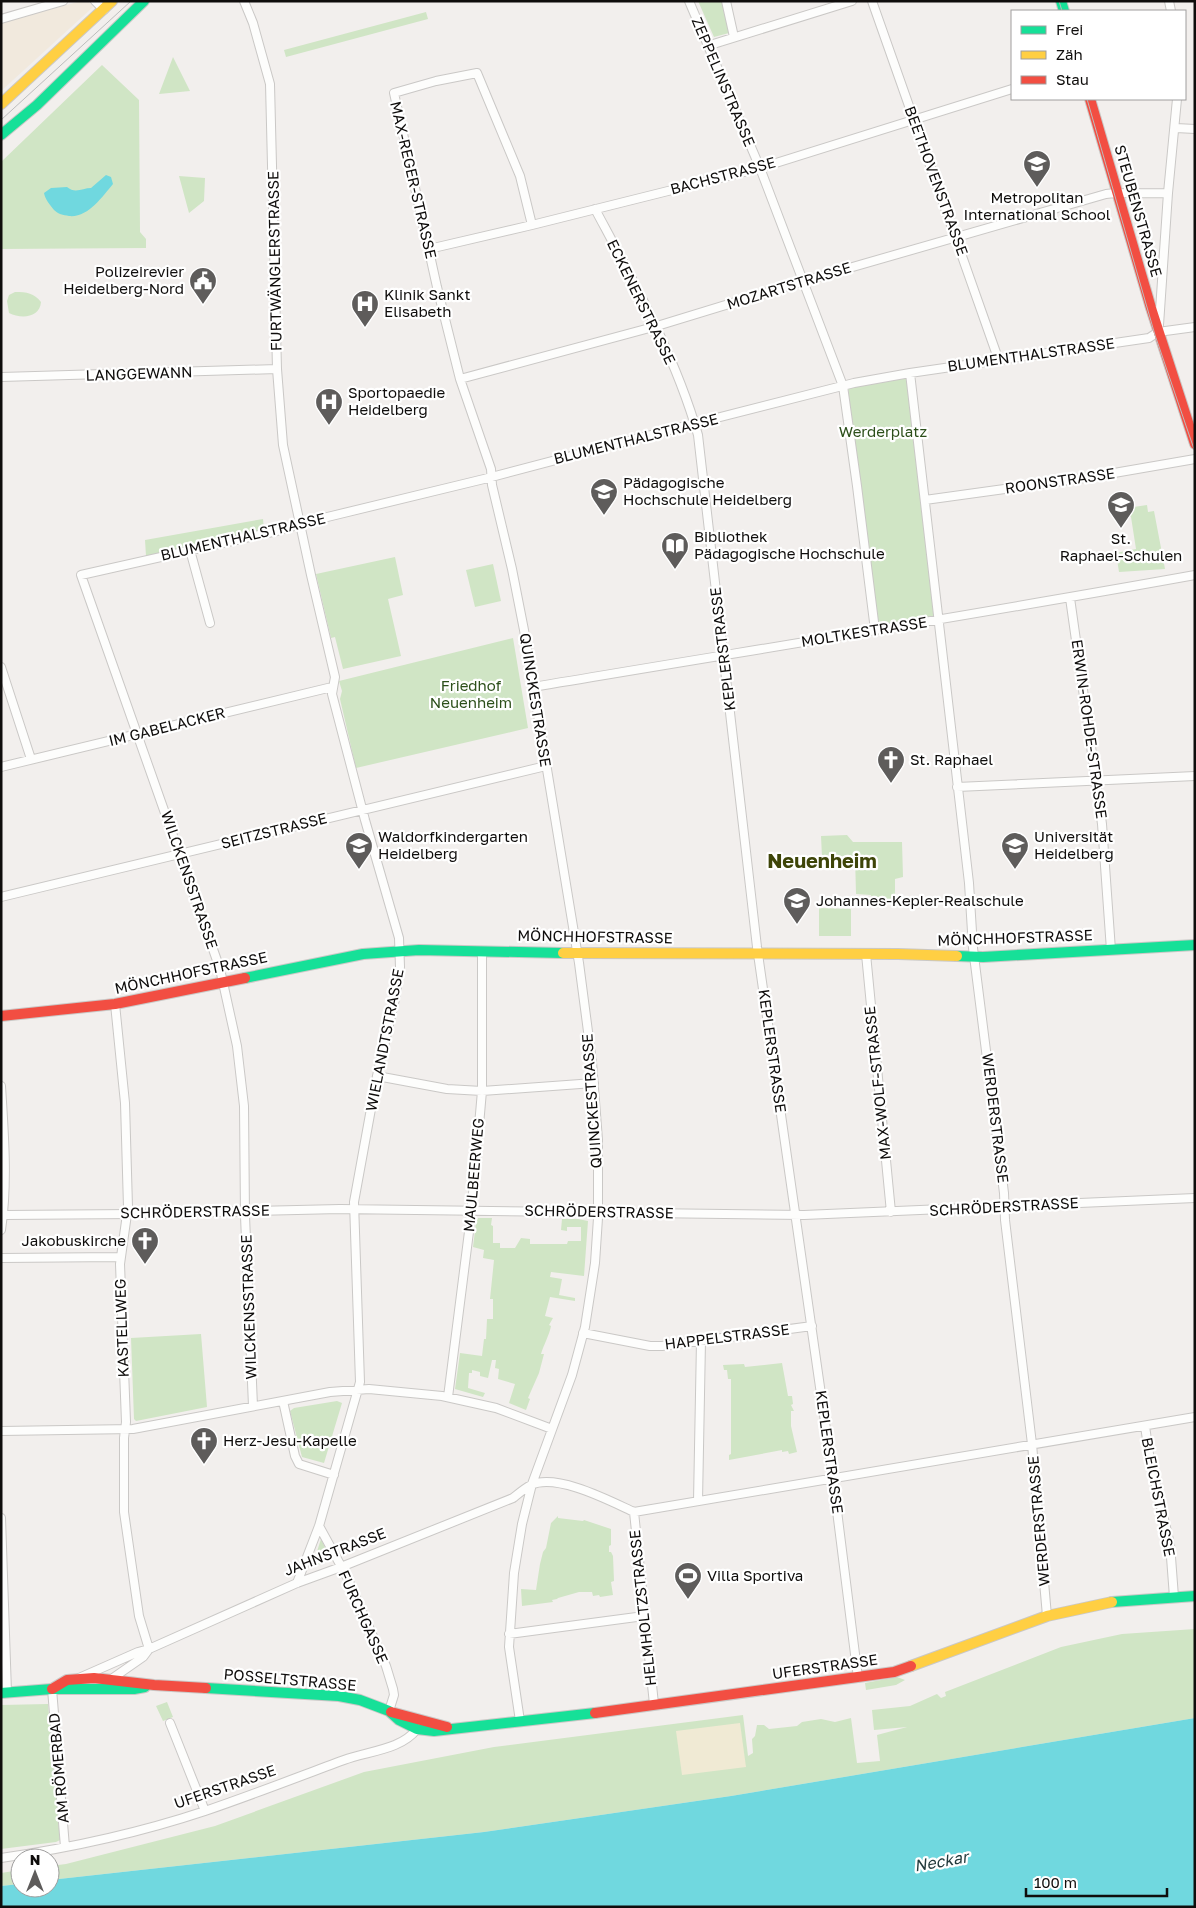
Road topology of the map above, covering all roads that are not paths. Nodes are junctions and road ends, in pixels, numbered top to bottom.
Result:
1 (63, 1) edge
2 (95, 1) edge
3 (112, 1) edge
4 (144, 1) edge
5 (244, 1) edge
6 (688, 1) edge
7 (726, 1) edge
8 (852, 1) edge
9 (872, 1) edge
10 (104, 10) junction
11 (1, 18) edge
12 (734, 37) junction
13 (706, 46) junction
14 (1011, 89) edge
15 (1090, 100) edge
16 (1177, 100) edge
17 (1, 104) edge
18 (913, 120) junction
19 (1176, 128) junction
20 (1195, 129) edge
21 (1, 135) edge
22 (760, 168) junction
23 (1117, 192) junction
24 (1168, 193) junction
25 (596, 209) junction
26 (532, 226) junction
27 (956, 238) junction
28 (429, 249) junction
29 (804, 281) junction
30 (657, 326) junction
31 (1195, 327) edge
32 (1158, 332) junction
33 (999, 361) junction
34 (277, 370) junction
35 (910, 373) junction
36 (1, 377) edge
37 (460, 379) junction
38 (843, 386) junction
39 (695, 424) junction
40 (1195, 444) edge
41 (1195, 459) edge
42 (492, 477) junction
43 (925, 500) junction
44 (300, 524) junction
45 (190, 550) junction
46 (81, 575) joint
47 (1195, 575) edge
48 (1070, 598) junction
49 (938, 620) junction
50 (210, 623) dead end
51 (875, 630) junction
52 (724, 659) junction
53 (1, 667) edge
54 (332, 687) junction
55 (533, 688) junction
56 (137, 735) junction
57 (31, 759) junction
58 (546, 766) junction
59 (1, 767) edge
60 (1195, 776) edge
61 (1096, 781) junction
62 (957, 787) junction
63 (363, 810) junction
64 (180, 855) junction
65 (1, 897) edge
66 (1195, 945) edge
67 (401, 950) junction
68 (1111, 950) junction
69 (482, 951) junction
70 (577, 953) junction
71 (866, 954) junction
72 (974, 956) junction
73 (759, 959) junction
74 (223, 981) junction
75 (114, 1004) junction
76 (1, 1016) edge
77 (378, 1076) junction
78 (594, 1083) junction
79 (1, 1086) edge
80 (482, 1091) junction
81 (1195, 1198) edge
82 (1005, 1207) junction
83 (354, 1209) junction
84 (472, 1211) junction
85 (245, 1212) junction
86 (891, 1212) junction
87 (597, 1213) junction
88 (127, 1214) junction
89 (4, 1215) junction
90 (796, 1219) junction
91 (1, 1230) edge
92 (120, 1257) junction
93 (1, 1258) edge
94 (812, 1326) junction
95 (583, 1334) junction
96 (701, 1341) junction
97 (358, 1390) junction
98 (448, 1397) junction
99 (283, 1401) junction
100 (253, 1406) junction
101 (1195, 1417) edge
102 (1145, 1426) junction
103 (552, 1429) junction
104 (125, 1430) junction
105 (1, 1431) edge
106 (1032, 1444) junction
107 (334, 1475) junction
108 (833, 1478) junction
109 (532, 1484) junction
110 (698, 1501) junction
111 (634, 1512) junction
112 (1, 1518) edge
113 (319, 1526) junction
114 (341, 1567) junction
115 (297, 1582) junction
116 (1195, 1596) edge
117 (1174, 1597) junction
118 (644, 1616) junction
119 (1047, 1616) junction
120 (509, 1634) junction
121 (149, 1650) junction
122 (77, 1678) junction
123 (858, 1678) junction
124 (112, 1679) junction
125 (154, 1685) junction
126 (93, 1688) junction
127 (52, 1689) junction
128 (4, 1693) edge
129 (654, 1704) junction
130 (389, 1711) junction
131 (520, 1721) junction
132 (170, 1723) dead end
133 (450, 1728) junction
134 (416, 1729) junction
135 (205, 1811) junction
136 (65, 1847) junction
137 (1, 1858) edge

1 - 11 street
2 - 10 street
3 - 10 street
4 - 21 street
5 - 34 street, FURTWÄNGLERSTRASSE
6 - 13 street, ZEPPELINSTRASSE
7 - 12 street, ZEPPELINSTRASSE
8 - 12 street
9 - 18 street, BEETHOVENSTRASSE
10 - 17 street
12 - 13 street
13 - 22 street, ZEPPELINSTRASSE
14 - 18 street, BACHSTRASSE
15 - 23 street, STEUBENSTRASSE
16 - 19 street
18 - 22 street, BACHSTRASSE
18 - 27 street, BEETHOVENSTRASSE
19 - 20 street
19 - 24 street
22 - 25 street, BACHSTRASSE
22 - 29 street, ZEPPELINSTRASSE
23 - 24 street, MOZARTSTRASSE
23 - 27 street, MOZARTSTRASSE
23 - 32 street, STEUBENSTRASSE
24 - 32 street
25 - 26 street, BACHSTRASSE
25 - 30 street, ECKENERSTRASSE
26 - 28 street, BACHSTRASSE
26 - 28 street, MAX-REGER-STRASSE
27 - 29 street, MOZARTSTRASSE
27 - 33 street, BEETHOVENSTRASSE
28 - 37 street, MAX-REGER-STRASSE
29 - 30 street, MOZARTSTRASSE
29 - 38 street, ZEPPELINSTRASSE
30 - 37 street, MOZARTSTRASSE
30 - 39 street, ECKENERSTRASSE
31 - 32 street, BLUMENTHALSTRASSE
32 - 33 street, BLUMENTHALSTRASSE
32 - 40 street, STEUBENSTRASSE
33 - 35 street, BLUMENTHALSTRASSE
34 - 36 street, LANGGEWANN
34 - 44 street, FURTWÄNGLERSTRASSE
35 - 38 street, BLUMENTHALSTRASSE
35 - 43 street
37 - 42 street, MAX-REGER-STRASSE
38 - 39 street, BLUMENTHALSTRASSE
38 - 51 street
39 - 42 street, BLUMENTHALSTRASSE
39 - 52 street, KEPLERSTRASSE
41 - 43 street, ROONSTRASSE
42 - 44 street, BLUMENTHALSTRASSE
42 - 55 street, QUINCKESTRASSE
43 - 49 street
44 - 45 street, BLUMENTHALSTRASSE
44 - 54 street, WIELANDTSTRASSE
45 - 46 street, BLUMENTHALSTRASSE
45 - 50 street
46 - 56 street, WILCKENSSTRASSE
47 - 48 street, MOLTKESTRASSE
48 - 49 street, MOLTKESTRASSE
48 - 61 street, ERWIN-ROHDE-STRASSE
49 - 51 street, MOLTKESTRASSE
49 - 62 street, WERDERSTRASSE
51 - 52 street, MOLTKESTRASSE
52 - 55 street, MOLTKESTRASSE
52 - 73 street, KEPLERSTRASSE
53 - 57 street
54 - 56 street, IM GABELACKER
54 - 63 street, WIELANDTSTRASSE
55 - 58 street, QUINCKESTRASSE
56 - 57 street, IM GABELACKER
56 - 64 street, WILCKENSSTRASSE
57 - 59 street, IM GABELACKER
58 - 63 street, SEITZSTRASSE
58 - 70 street, QUINCKESTRASSE
60 - 61 street
61 - 62 street
61 - 68 street, ERWIN-ROHDE-STRASSE
62 - 72 street, WERDERSTRASSE
63 - 64 street, SEITZSTRASSE
63 - 67 street, WIELANDTSTRASSE
64 - 65 street, SEITZSTRASSE
64 - 74 street, WILCKENSSTRASSE
66 - 68 street, MÖNCHHOFSTRASSE
67 - 69 street, MÖNCHHOFSTRASSE
67 - 74 street, MÖNCHHOFSTRASSE
67 - 77 street, WIELANDTSTRASSE
68 - 72 street, MÖNCHHOFSTRASSE
69 - 70 street, MÖNCHHOFSTRASSE
69 - 80 street, MAULBEERWEG
70 - 73 street, MÖNCHHOFSTRASSE
70 - 78 street, QUINCKESTRASSE
71 - 72 street, MÖNCHHOFSTRASSE
71 - 73 street, MÖNCHHOFSTRASSE
71 - 86 street, MAX-WOLF-STRASSE
72 - 82 street, WERDERSTRASSE
73 - 90 street, KEPLERSTRASSE
74 - 75 street, MÖNCHHOFSTRASSE
74 - 85 street, WILCKENSSTRASSE
75 - 76 street, MÖNCHHOFSTRASSE
75 - 88 street, KASTELLWEG
77 - 80 street
77 - 83 street, WIELANDTSTRASSE
78 - 80 street
78 - 87 street, QUINCKESTRASSE
79 - 89 street
80 - 84 street, MAULBEERWEG
81 - 82 street, SCHRÖDERSTRASSE
82 - 86 street, SCHRÖDERSTRASSE
82 - 106 street, WERDERSTRASSE
83 - 84 street, SCHRÖDERSTRASSE
83 - 85 street, SCHRÖDERSTRASSE
83 - 97 street, WIELANDTSTRASSE
84 - 87 street, SCHRÖDERSTRASSE
84 - 98 street, MAULBEERWEG
85 - 88 street, SCHRÖDERSTRASSE
85 - 100 street, WILCKENSSTRASSE
86 - 90 street, SCHRÖDERSTRASSE
87 - 90 street, SCHRÖDERSTRASSE
87 - 95 street, QUINCKESTRASSE
88 - 89 street, SCHRÖDERSTRASSE
88 - 92 street, KASTELLWEG
89 - 91 street
90 - 94 street, KEPLERSTRASSE
92 - 93 street
92 - 104 street, KASTELLWEG
94 - 96 street, HAPPELSTRASSE
94 - 108 street, KEPLERSTRASSE
95 - 96 street, HAPPELSTRASSE
95 - 103 street, QUINCKESTRASSE
96 - 110 street
97 - 98 street
97 - 99 street
97 - 107 street, WIELANDTSTRASSE
98 - 103 street
99 - 100 street
99 - 107 street
100 - 104 street
101 - 102 street
102 - 106 street
102 - 117 street, BLEICHSTRASSE
103 - 109 street, QUINCKESTRASSE
104 - 105 street
104 - 121 street, KASTELLWEG
106 - 108 street
106 - 119 street, WERDERSTRASSE
107 - 113 street, WIELANDTSTRASSE
108 - 110 street
108 - 123 street, KEPLERSTRASSE
109 - 111 street
109 - 114 street, JAHNSTRASSE
109 - 120 street, QUINCKESTRASSE
110 - 111 street
111 - 118 street, HELMHOLTZSTRASSE
112 - 128 street
113 - 114 street, FURCHGASSE
113 - 115 street, WIELANDTSTRASSE
114 - 115 street, JAHNSTRASSE
114 - 130 street, FURCHGASSE
115 - 121 street, JAHNSTRASSE
116 - 117 street, UFERSTRASSE
117 - 119 street, UFERSTRASSE
118 - 120 street
118 - 129 street, HELMHOLTZSTRASSE
119 - 123 street, UFERSTRASSE
120 - 131 street, QUINCKESTRASSE
121 - 122 street, JAHNSTRASSE
121 - 124 street, JAHNSTRASSE
122 - 124 street, JAHNSTRASSE
122 - 127 street, JAHNSTRASSE
123 - 129 street, UFERSTRASSE
124 - 125 street, POSSELTSTRASSE
124 - 126 street, JAHNSTRASSE
125 - 126 street, POSSELTSTRASSE
125 - 130 street, POSSELTSTRASSE
126 - 127 street, JAHNSTRASSE
127 - 128 street, JAHNSTRASSE
127 - 136 street, AM RÖMERBAD
129 - 131 street, UFERSTRASSE
130 - 133 street, UFERSTRASSE
130 - 134 street, POSSELTSTRASSE
131 - 133 street, UFERSTRASSE
132 - 135 street
133 - 134 street, UFERSTRASSE
134 - 135 street, UFERSTRASSE
135 - 136 street, UFERSTRASSE
136 - 137 street, UFERSTRASSE

